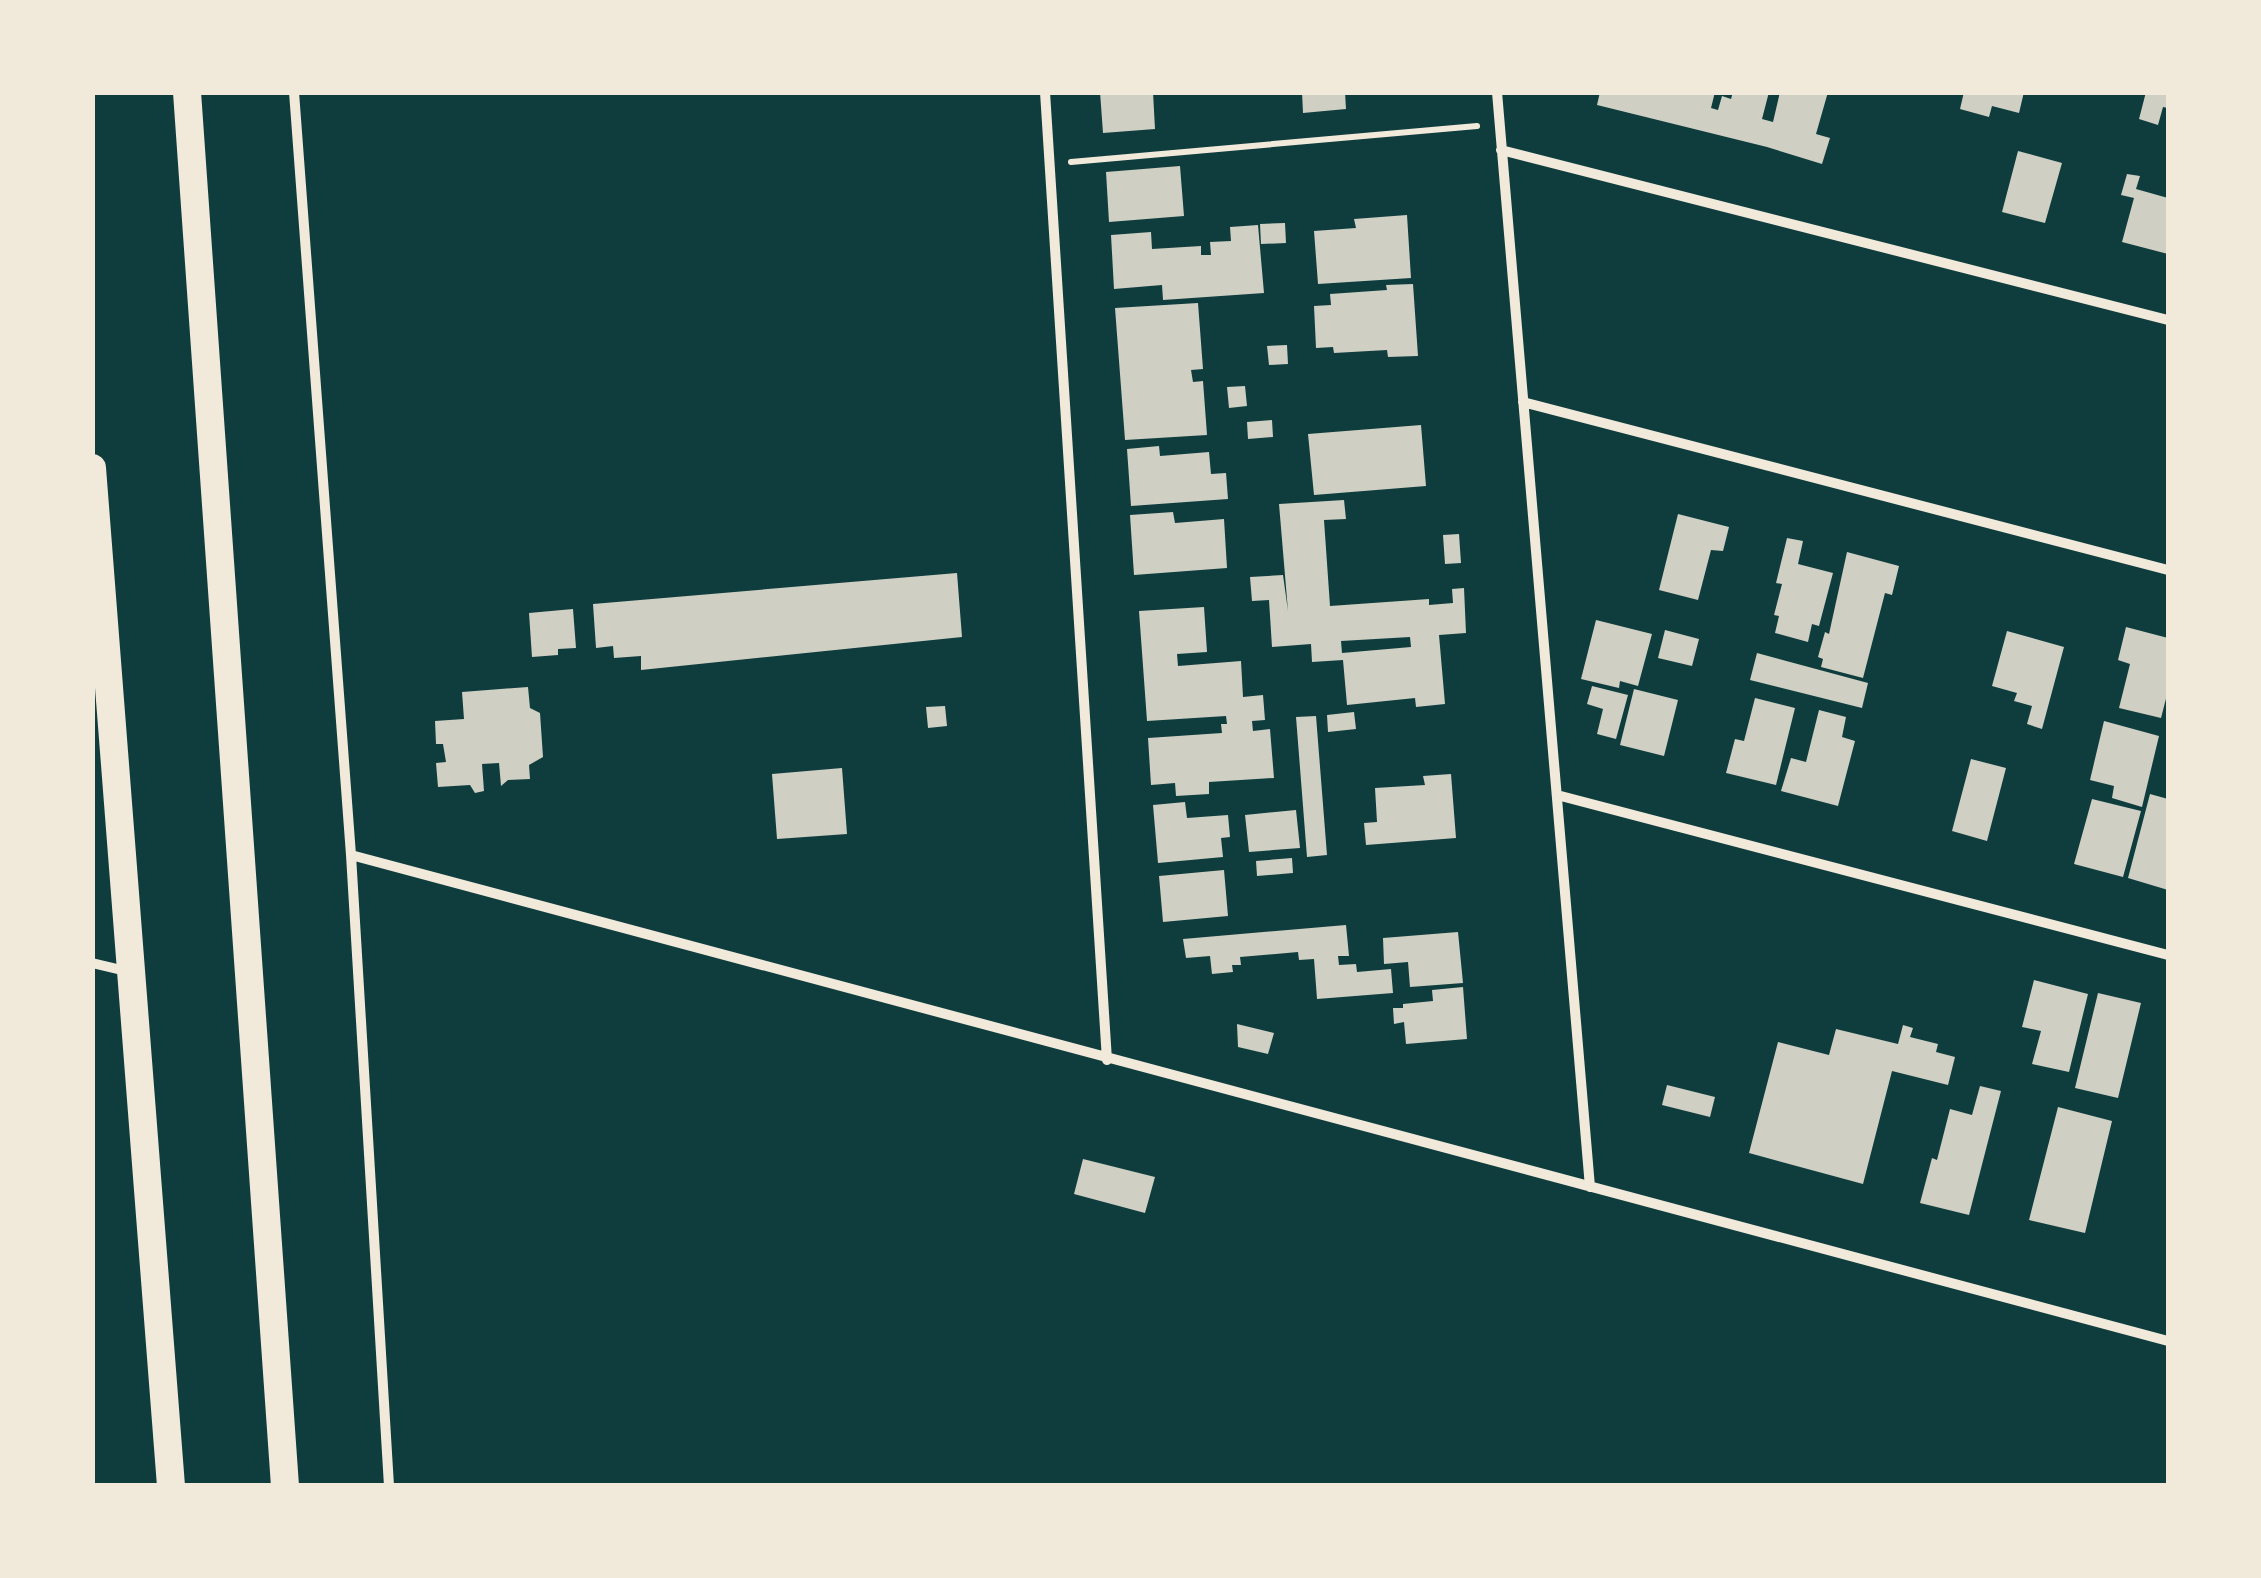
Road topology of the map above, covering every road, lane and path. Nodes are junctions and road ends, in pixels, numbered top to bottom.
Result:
1 (187, 92) edge
2 (294, 92) edge
3 (1045, 92) edge
4 (1497, 92) edge
5 (1499, 124) junction
6 (1502, 150) junction
7 (1050, 164) junction
8 (2168, 320) edge
9 (1523, 402) junction
10 (92, 468) edge
11 (2168, 570) edge
12 (1557, 795) junction
13 (351, 855) junction
14 (2168, 954) edge
15 (92, 963) edge
16 (131, 972) junction
17 (1106, 1060) junction
18 (1590, 1187) junction
19 (2168, 1341) edge
20 (171, 1486) edge
21 (285, 1486) edge
22 (389, 1486) edge

1 - 21 highway
2 - 13 street
3 - 7 street
4 - 5 street
5 - 6 street
5 - 7 path
6 - 8 street
6 - 9 street
7 - 17 street
9 - 11 street
9 - 12 street
10 - 16 highway
12 - 14 street
12 - 18 street
13 - 17 street
13 - 22 street
15 - 16 street
16 - 20 highway
17 - 18 street
18 - 19 street

